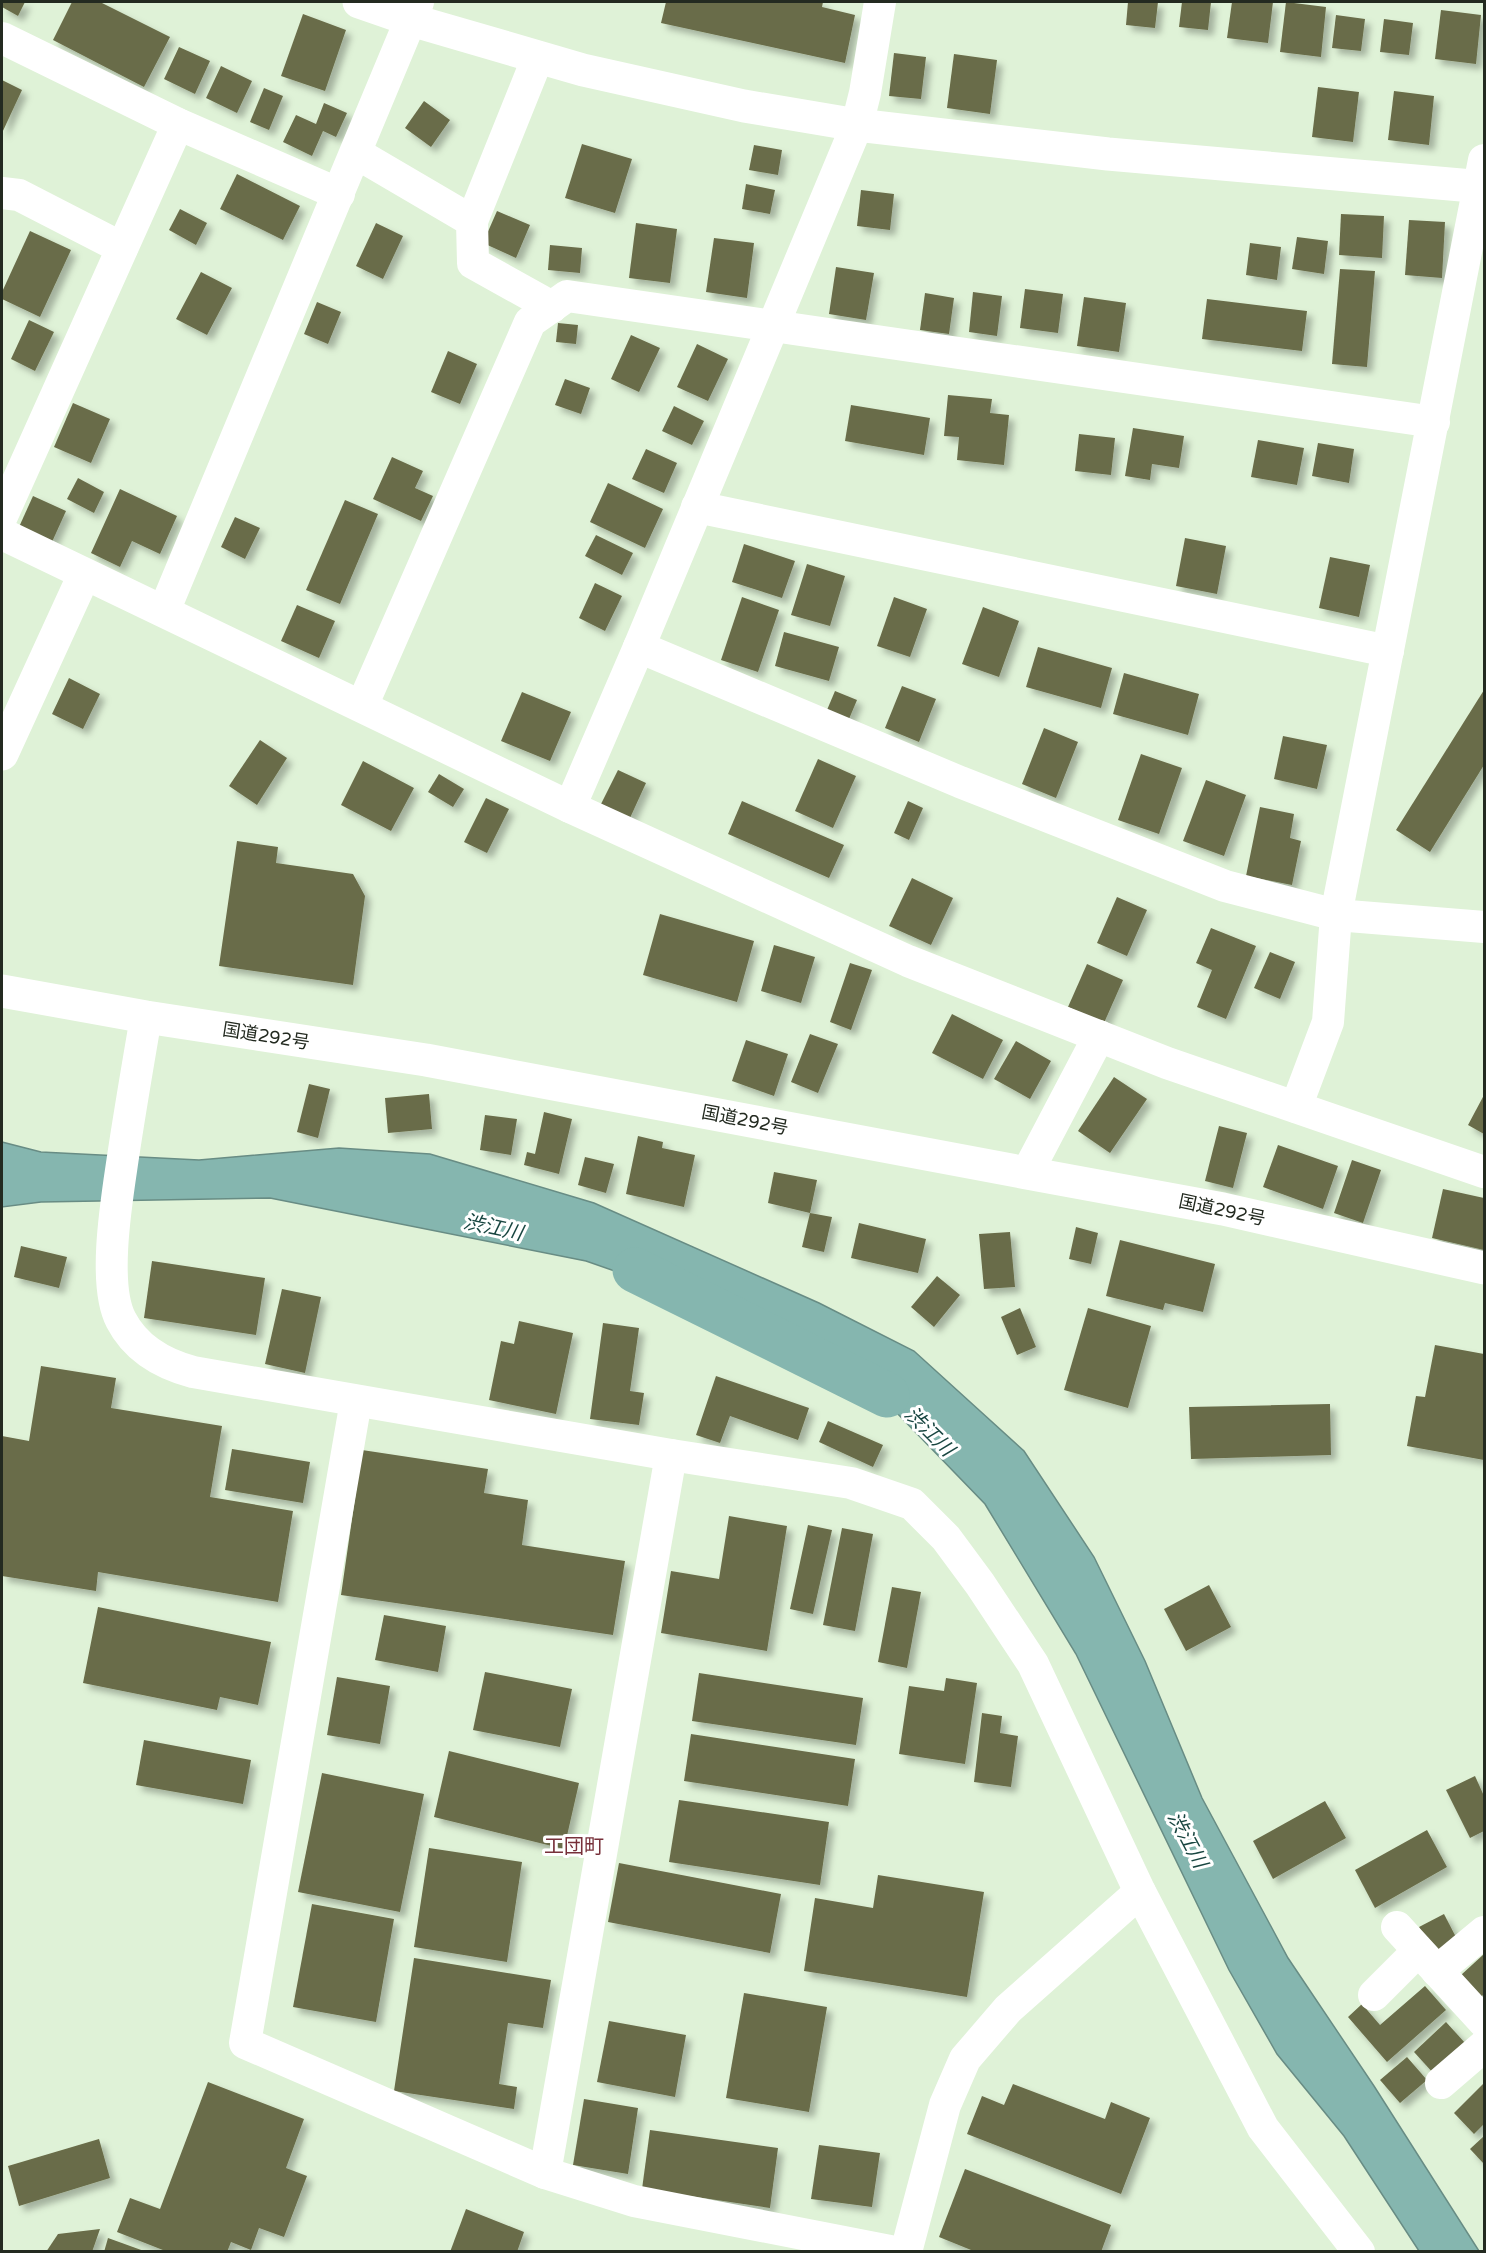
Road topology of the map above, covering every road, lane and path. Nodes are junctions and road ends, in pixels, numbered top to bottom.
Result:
1 (359, 2) edge
2 (880, 2) edge
3 (415, 11) edge
4 (2, 38) edge
5 (538, 57) junction
6 (178, 124) junction
7 (857, 125) junction
8 (356, 153) junction
9 (1483, 178) edge
10 (2, 193) edge
11 (339, 194) junction
12 (472, 221) junction
13 (122, 248) junction
14 (552, 307) junction
15 (772, 326) junction
16 (1434, 422) junction
17 (697, 507) junction
18 (2, 516) edge
19 (2, 534) edge
20 (84, 575) junction
21 (164, 611) junction
22 (639, 647) junction
23 (1388, 651) junction
24 (362, 706) junction
25 (2, 754) edge
26 (570, 807) junction
27 (1336, 915) junction
28 (1485, 927) edge
29 (2, 991) edge
30 (146, 1017) junction
31 (1099, 1036) junction
32 (1296, 1107) junction
33 (1485, 1172) edge
34 (1027, 1173) junction
35 (1485, 1268) edge
36 (356, 1401) junction
37 (671, 1455) junction
38 (1140, 1892) junction
39 (1397, 1927) dead end
40 (1485, 1932) edge
41 (1428, 1961) junction
42 (1374, 1995) dead end
43 (1485, 2022) edge
44 (1485, 2046) edge
45 (1442, 2083) dead end
46 (545, 2174) junction
47 (895, 2252) edge
48 (906, 2252) edge
49 (1359, 2252) edge

1 - 3 main road
2 - 7 street
3 - 5 main road
3 - 8 street
4 - 6 street
5 - 7 main road
5 - 12 street
6 - 11 street
6 - 13 street
7 - 9 main road
7 - 15 street
8 - 11 street
8 - 12 street
9 - 16 street
10 - 13 street
11 - 21 street
12 - 14 street
13 - 18 street
14 - 15 street
14 - 24 street
15 - 16 street
15 - 17 street
16 - 23 street
17 - 22 street
17 - 23 street
19 - 20 street
20 - 21 street
20 - 25 main road
21 - 24 street
22 - 26 street
22 - 27 street
23 - 27 street
24 - 26 street
26 - 31 street
27 - 28 street
27 - 32 street
29 - 30 main road, 国道292号
30 - 34 main road, 国道292号
30 - 36 street
31 - 32 street
31 - 34 street
32 - 33 street
34 - 35 main road, 国道292号
36 - 37 street
36 - 46 street
37 - 38 street
37 - 46 street
38 - 48 street
38 - 49 street
39 - 41 street
40 - 41 street
41 - 42 street
41 - 43 street
44 - 45 street
46 - 47 street

